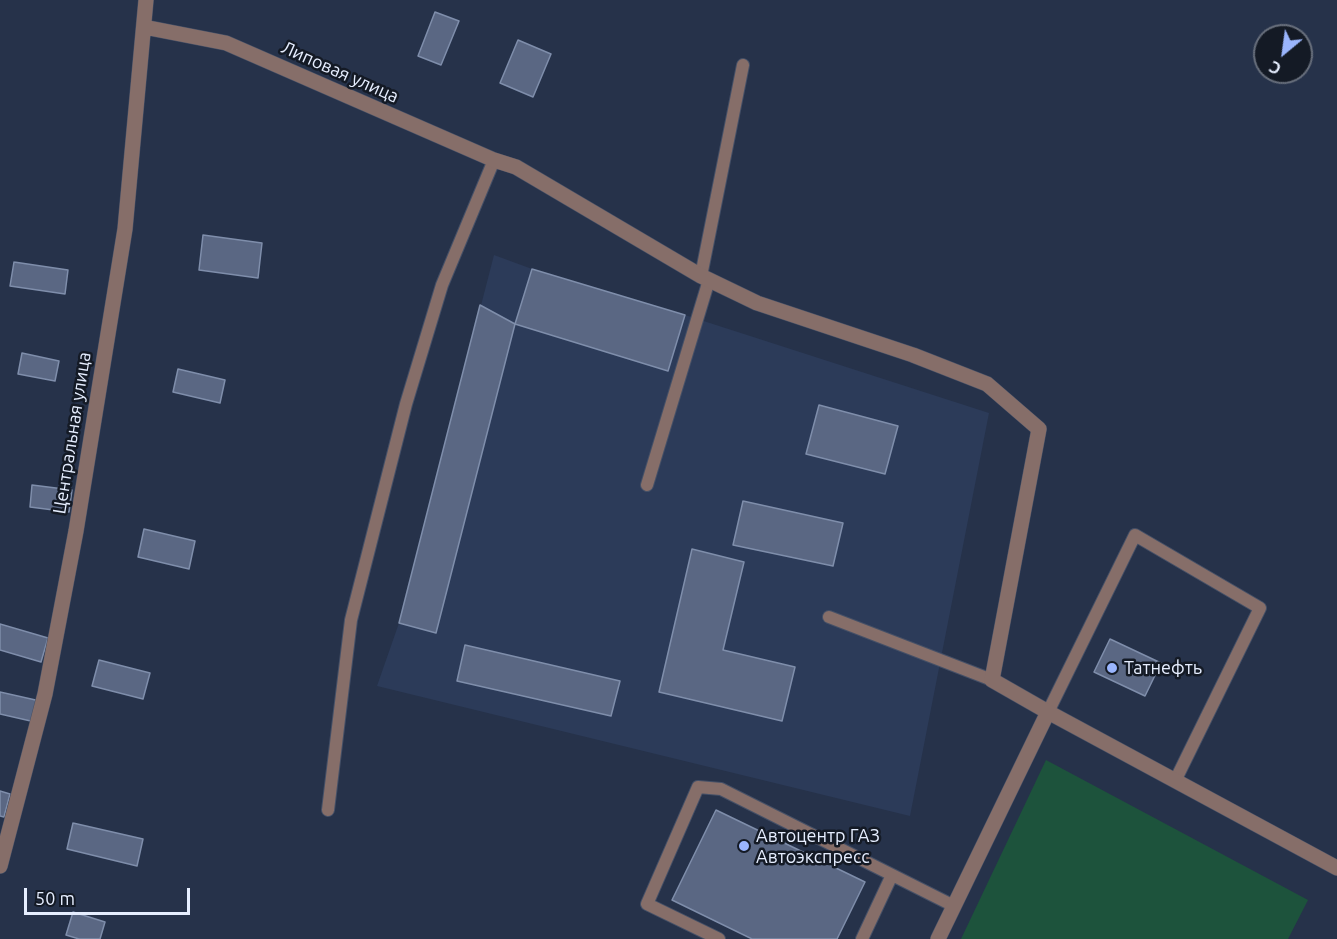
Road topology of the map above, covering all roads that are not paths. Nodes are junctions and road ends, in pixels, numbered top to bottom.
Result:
1 (146, 0) edge
2 (144, 27) junction
3 (743, 64) dead end
4 (494, 160) junction
5 (705, 278) junction
6 (647, 485) dead end
7 (829, 617) dead end
8 (992, 680) junction
9 (1048, 712) junction
10 (1175, 781) junction
11 (328, 810) dead end
12 (0, 866) edge
13 (1337, 868) edge
14 (892, 875) junction
15 (954, 906) junction
16 (719, 939) edge
17 (862, 939) edge
18 (938, 939) edge

1 - 2 street, Центральная улица
2 - 4 street, Липовая улица
2 - 12 street, Центральная улица
3 - 5 lane
4 - 5 street, Липовая улица
4 - 11 lane
5 - 6 lane
5 - 8 street, Липовая улица
7 - 8 lane
8 - 9 street
9 - 10 street
9 - 10 lane
9 - 15 street
10 - 13 street
14 - 15 lane
14 - 16 lane
14 - 17 lane
15 - 18 street

